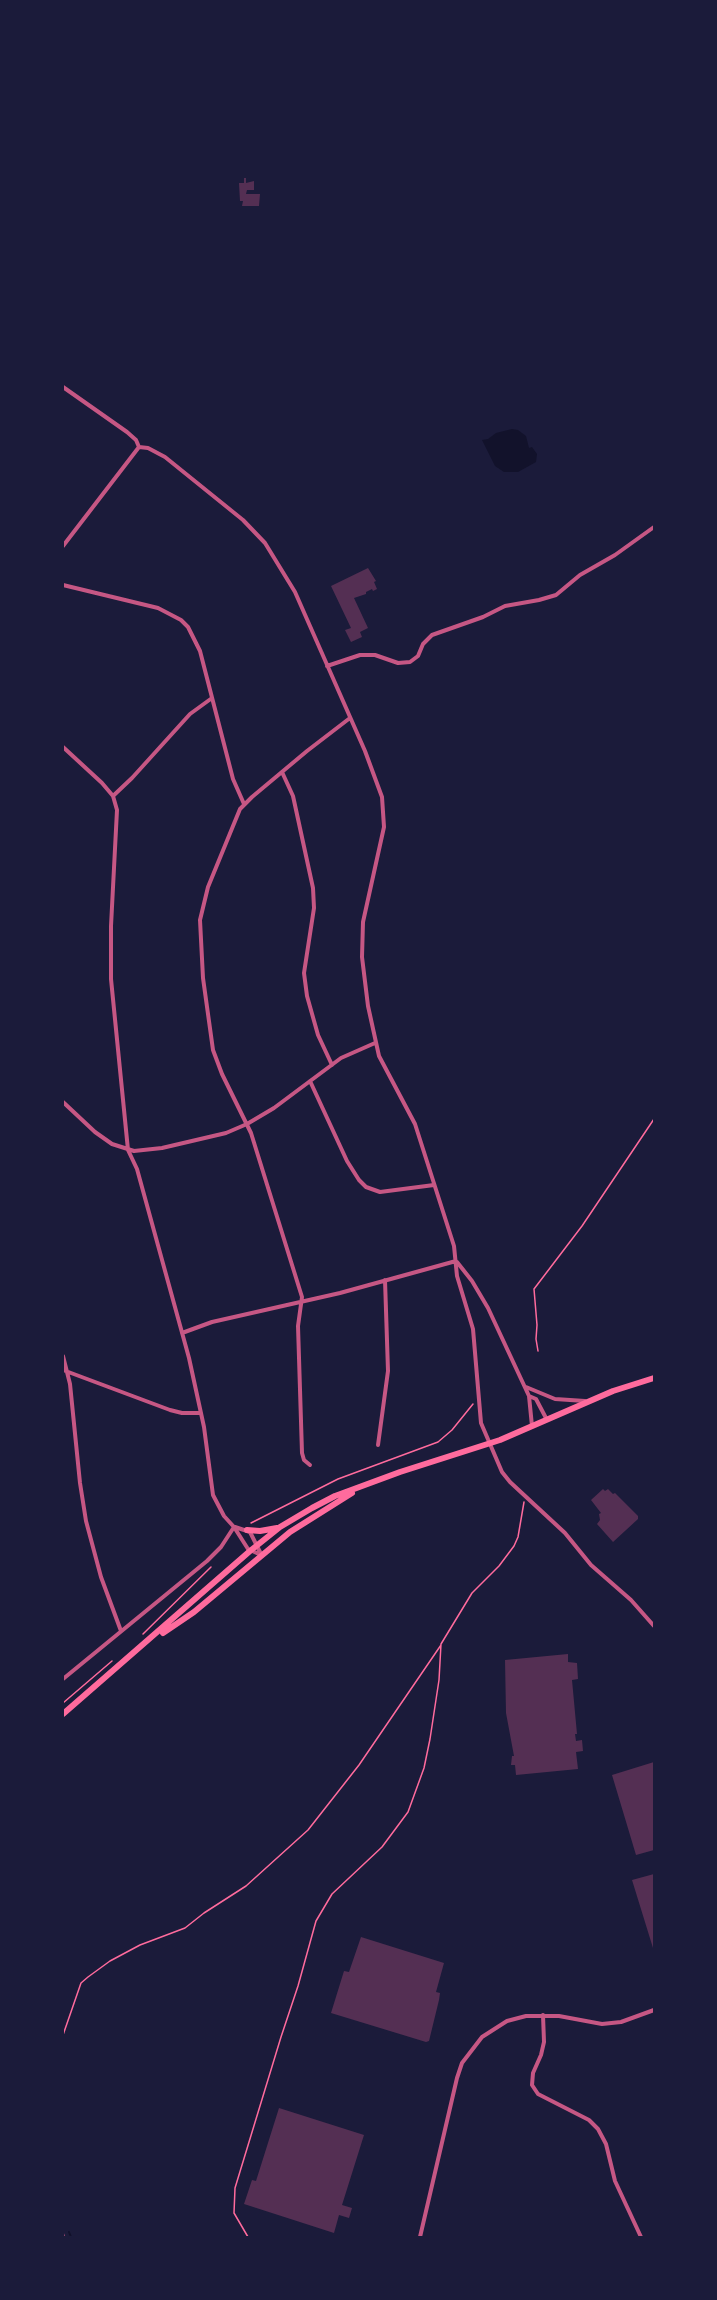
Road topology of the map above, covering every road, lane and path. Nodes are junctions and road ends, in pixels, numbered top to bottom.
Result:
1 (63, 387) edge
2 (139, 447) junction
3 (654, 527) edge
4 (63, 546) edge
5 (63, 585) edge
6 (327, 666) junction
7 (212, 698) junction
8 (350, 718) junction
9 (63, 747) edge
10 (282, 772) junction
11 (113, 796) junction
12 (244, 804) junction
13 (375, 1043) junction
14 (332, 1065) junction
15 (310, 1081) junction
16 (63, 1102) edge
17 (654, 1119) edge
18 (247, 1124) junction
19 (128, 1150) junction
20 (434, 1185) junction
21 (456, 1262) junction
22 (385, 1280) junction
23 (301, 1302) junction
24 (182, 1333) junction
25 (538, 1351) dead end
26 (63, 1356) edge
27 (65, 1371) edge
28 (654, 1378) edge
29 (525, 1386) junction
30 (529, 1396) junction
31 (589, 1401) junction
32 (480, 1402) junction
33 (201, 1413) junction
34 (547, 1420) junction
35 (532, 1426) junction
36 (378, 1445) dead end
37 (310, 1465) dead end
38 (360, 1487) junction
39 (525, 1498) junction
40 (234, 1527) junction
41 (280, 1527) junction
42 (248, 1528) junction
43 (256, 1546) junction
44 (250, 1551) junction
45 (261, 1555) junction
46 (211, 1567) dead end
47 (654, 1626) edge
48 (121, 1631) junction
49 (138, 1638) dead end
50 (149, 1641) junction
51 (441, 1644) junction
52 (118, 1655) dead end
53 (63, 1679) edge
54 (63, 1703) edge
55 (63, 1714) edge
56 (654, 2010) edge
57 (543, 2015) junction
58 (63, 2035) edge
59 (63, 2232) edge
60 (64, 2237) edge
61 (248, 2237) edge
62 (420, 2237) edge
63 (641, 2237) edge

1 - 2 street
2 - 4 street
2 - 6 street
3 - 6 street
5 - 7 street
6 - 8 street
7 - 11 street
7 - 12 street
8 - 10 street
8 - 13 street
9 - 11 street
10 - 12 street
10 - 14 street
11 - 19 street
12 - 18 street
13 - 14 street
13 - 20 street
14 - 15 street
15 - 18 street
15 - 20 street
16 - 19 street
17 - 25 path
18 - 19 street
18 - 23 street
19 - 24 street
20 - 21 street
21 - 22 street
21 - 29 street
21 - 32 street
22 - 23 street
22 - 36 street
23 - 24 street
23 - 37 street
24 - 33 street
26 - 27 street
27 - 33 street
27 - 48 street
28 - 31 highway
29 - 30 street
29 - 31 street
30 - 34 street
30 - 35 street
31 - 34 highway
32 - 39 street
32 - 42 path
33 - 40 street
34 - 35 highway
35 - 38 highway
38 - 41 highway
38 - 45 highway
39 - 47 street
39 - 51 path
40 - 42 street
40 - 44 street
40 - 48 street
41 - 42 highway
41 - 43 highway
42 - 43 street
43 - 44 highway
43 - 45 street
44 - 45 street
44 - 50 highway
45 - 50 highway
46 - 49 path
48 - 53 street
50 - 55 highway
51 - 58 path
51 - 61 path
52 - 54 path
56 - 57 street
57 - 62 street
57 - 63 street
59 - 60 path

